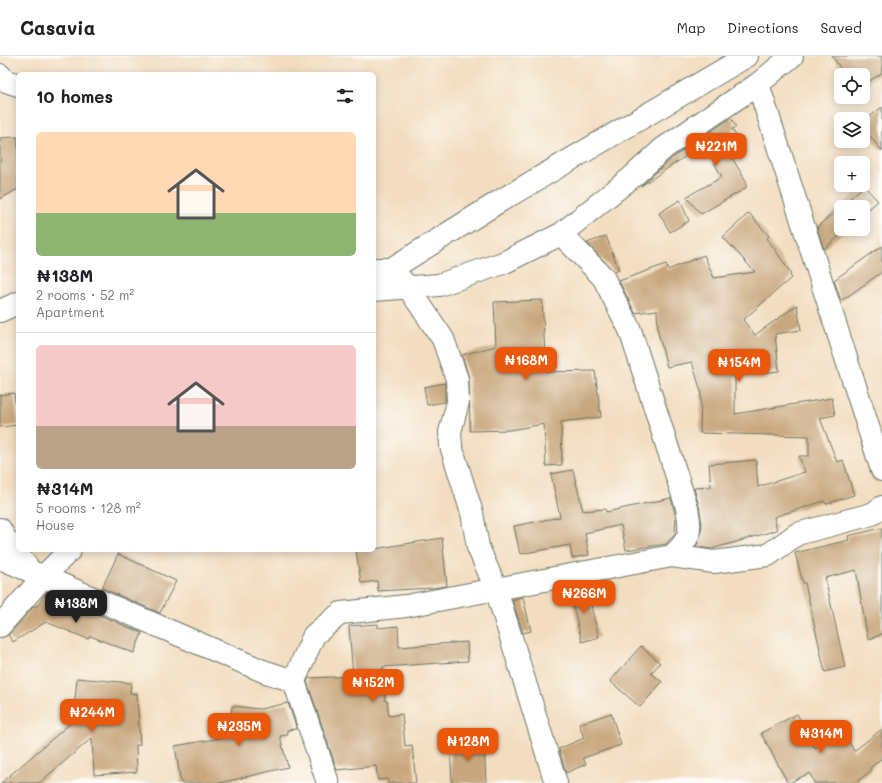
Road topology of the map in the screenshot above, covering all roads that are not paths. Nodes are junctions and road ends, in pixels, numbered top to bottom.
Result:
1 (747, 56) edge
2 (792, 56) edge
3 (0, 74) edge
4 (16, 84) edge
5 (758, 84) junction
6 (561, 234) junction
7 (382, 269) edge
8 (376, 280) edge
9 (408, 288) junction
10 (376, 290) edge
11 (16, 304) edge
12 (0, 311) edge
13 (882, 470) edge
14 (882, 507) edge
15 (0, 529) edge
16 (16, 550) edge
17 (18, 552) edge
18 (67, 552) edge
19 (672, 556) junction
20 (0, 558) edge
21 (37, 573) junction
22 (496, 589) junction
23 (0, 626) edge
24 (294, 681) junction
25 (328, 783) edge
26 (556, 783) edge

1 - 7 street
2 - 5 street
3 - 4 street
5 - 6 street
5 - 13 street
6 - 9 street
6 - 19 street
7 - 8 street
7 - 9 street
9 - 10 street
9 - 22 street
11 - 12 street
14 - 19 street
15 - 16 street
17 - 21 street
18 - 21 street
19 - 22 street
20 - 21 street
21 - 23 street
21 - 24 street
22 - 24 street
22 - 26 street
24 - 25 street

